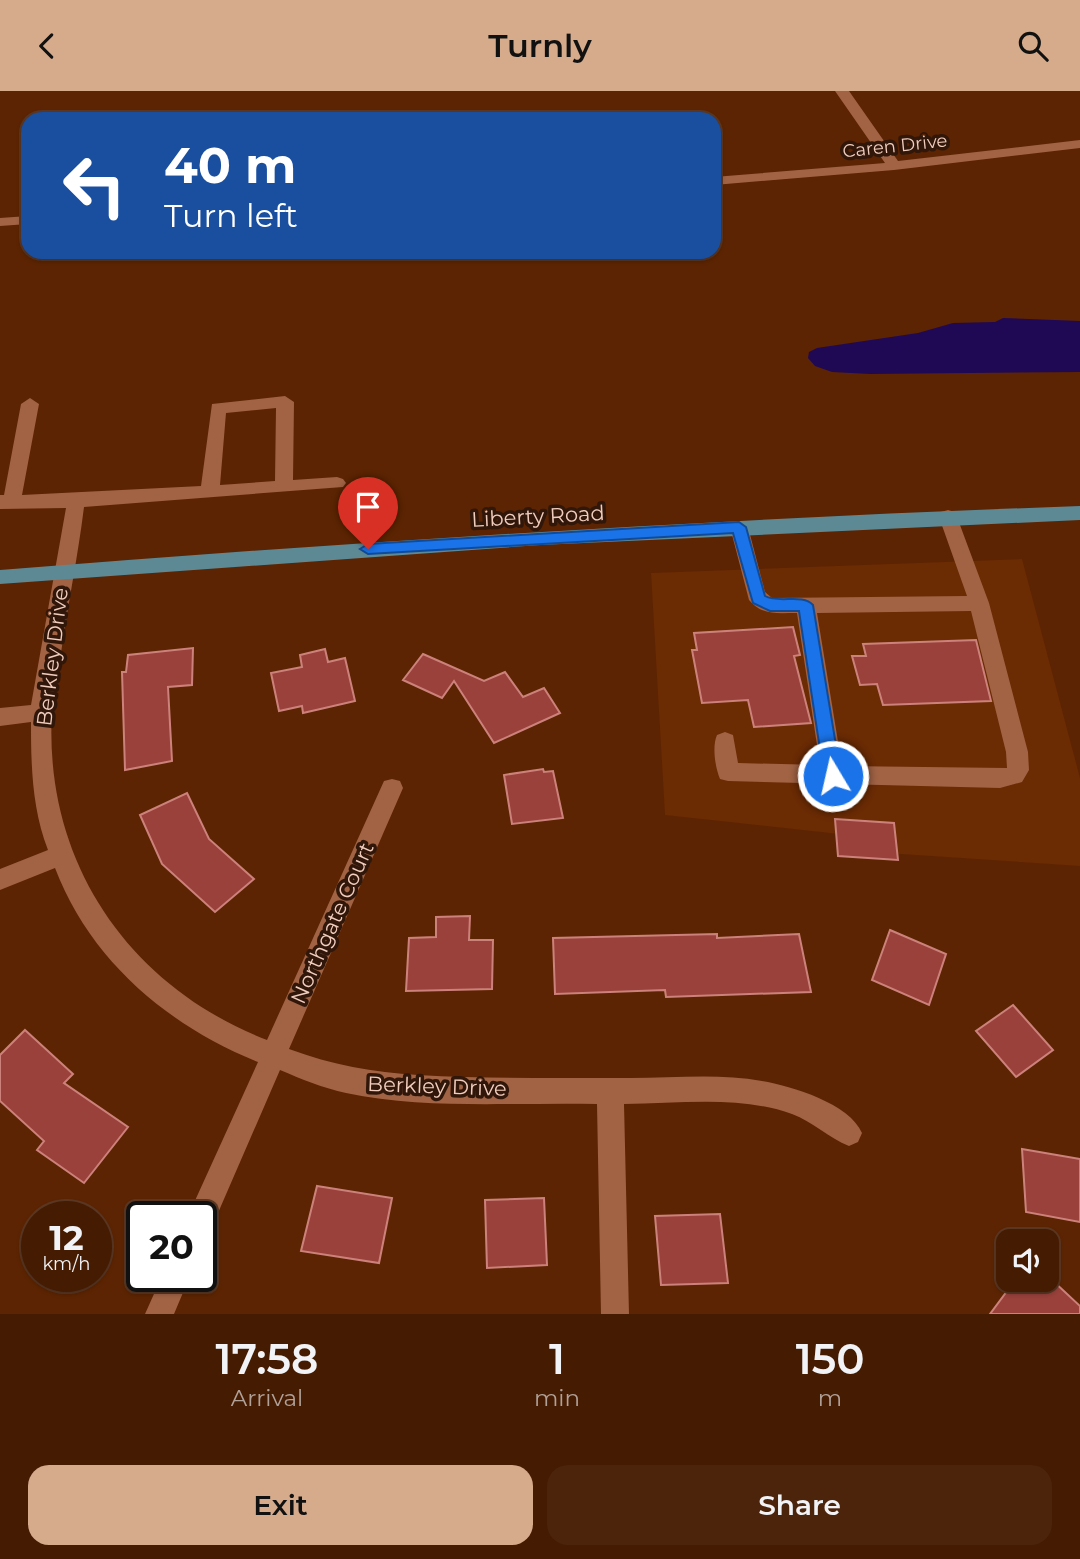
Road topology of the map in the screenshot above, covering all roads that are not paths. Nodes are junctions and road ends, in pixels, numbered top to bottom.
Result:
1 (842, 91) edge
2 (1080, 143) edge
3 (894, 166) junction
4 (721, 180) edge
5 (21, 220) edge
6 (0, 222) edge
7 (30, 404) dead end
8 (337, 483) dead end
9 (284, 487) junction
10 (210, 492) junction
11 (6, 501) edge
12 (76, 501) junction
13 (1080, 513) edge
14 (948, 517) junction
15 (739, 527) junction
16 (63, 572) junction
17 (0, 577) edge
18 (979, 603) junction
19 (806, 605) junction
20 (41, 712) junction
21 (0, 717) edge
22 (725, 740) dead end
23 (833, 776) junction
24 (391, 788) dead end
25 (59, 856) junction
26 (0, 880) edge
27 (273, 1057) junction
28 (610, 1091) junction
29 (849, 1133) dead end
30 (209, 1201) edge
31 (169, 1292) edge
32 (159, 1314) edge
33 (615, 1314) edge

1 - 3 street
2 - 3 street, Caren Drive
3 - 4 street, Caren Drive
5 - 6 street
7 - 11 street
8 - 9 street
9 - 10 street
9 - 10 street
10 - 12 street
11 - 12 street
12 - 16 street, Berkley Drive
13 - 14 main road, Liberty Road
14 - 15 main road, Liberty Road
14 - 18 street
15 - 16 main road, Liberty Road
15 - 19 street
16 - 17 main road, Liberty Road
16 - 20 street, Berkley Drive
18 - 19 street
18 - 23 street
19 - 23 street
20 - 21 street
20 - 25 street, Berkley Drive
22 - 23 street
24 - 27 street, Northgate Court
25 - 26 street
25 - 27 street, Berkley Drive
27 - 28 street, Berkley Drive
27 - 30 street, Northgate Court
28 - 29 street, Berkley Drive
28 - 33 street
31 - 32 street

